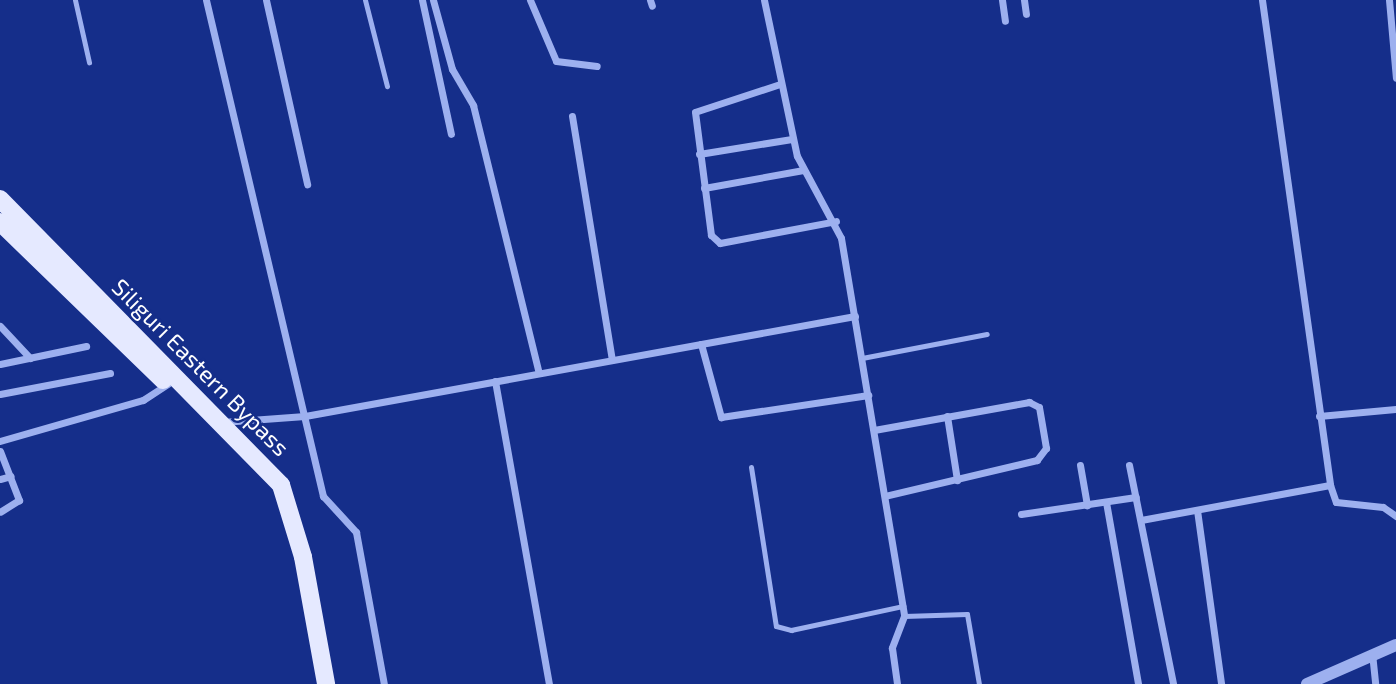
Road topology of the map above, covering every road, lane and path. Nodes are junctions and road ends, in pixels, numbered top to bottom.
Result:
1 (75, 0) edge
2 (206, 0) edge
3 (266, 0) edge
4 (365, 0) edge
5 (422, 0) edge
6 (433, 0) edge
7 (530, 0) edge
8 (764, 0) edge
9 (1002, 0) edge
10 (1024, 0) edge
11 (1262, 0) edge
12 (1389, 0) edge
13 (1026, 15) dead end
14 (1005, 21) dead end
15 (89, 62) dead end
16 (597, 66) dead end
17 (1396, 78) edge
18 (780, 84) junction
19 (387, 86) dead end
20 (572, 116) dead end
21 (451, 134) dead end
22 (792, 139) junction
23 (699, 154) junction
24 (803, 170) junction
25 (307, 184) dead end
26 (704, 188) junction
27 (0, 199) edge
28 (836, 221) junction
29 (0, 222) edge
30 (855, 316) junction
31 (0, 327) edge
32 (987, 334) dead end
33 (701, 344) junction
34 (86, 346) dead end
35 (30, 358) junction
36 (862, 358) junction
37 (612, 360) junction
38 (0, 364) edge
39 (110, 373) dead end
40 (539, 373) junction
41 (495, 381) junction
42 (168, 384) junction
43 (0, 394) edge
44 (868, 395) junction
45 (1396, 410) edge
46 (305, 416) junction
47 (947, 416) junction
48 (1319, 416) junction
49 (223, 422) junction
50 (874, 430) junction
51 (0, 441) edge
52 (0, 451) edge
53 (1080, 464) dead end
54 (1129, 465) dead end
55 (751, 467) dead end
56 (11, 476) junction
57 (0, 479) edge
58 (957, 480) junction
59 (1330, 485) junction
60 (885, 496) junction
61 (1136, 497) junction
62 (1106, 502) junction
63 (1087, 505) junction
64 (1198, 510) junction
65 (0, 512) edge
66 (1021, 514) dead end
67 (1396, 516) edge
68 (1141, 520) junction
69 (903, 606) junction
70 (904, 616) junction
71 (1396, 645) edge
72 (1371, 653) junction
73 (314, 684) edge
74 (326, 684) edge
75 (384, 684) edge
76 (550, 684) edge
77 (897, 684) edge
78 (979, 684) edge
79 (1138, 684) edge
80 (1173, 684) edge
81 (1222, 684) edge
82 (1307, 684) edge
83 (1375, 684) edge

1 - 15 lane
2 - 46 street
3 - 25 street
4 - 19 lane
5 - 21 street
6 - 40 street
7 - 16 street
8 - 18 street
9 - 14 street
10 - 13 street
11 - 48 street
12 - 17 street
18 - 22 street
18 - 23 street
20 - 37 street
22 - 23 street
22 - 24 street
23 - 26 street
24 - 26 street
24 - 28 street
26 - 28 street
27 - 49 main road, Siliguri Eastern Bypass
28 - 30 street
29 - 42 main road, Siliguri Eastern Bypass
30 - 33 street
30 - 36 street
31 - 35 street
32 - 36 lane
33 - 37 street
33 - 44 street
34 - 35 street
35 - 38 street
36 - 44 street
37 - 40 street
39 - 43 street
40 - 41 street
41 - 46 street
41 - 76 street
42 - 51 street
42 - 73 main road, Siliguri Eastern Bypass
44 - 50 street
45 - 48 street
46 - 49 street
46 - 75 street
47 - 50 street
47 - 58 street
47 - 58 street
48 - 59 street
49 - 74 main road, Siliguri Eastern Bypass
50 - 60 street
52 - 56 street
53 - 63 street
54 - 61 street
55 - 69 lane
56 - 57 street
56 - 65 street
58 - 60 street
59 - 64 street
59 - 67 street
60 - 69 street
61 - 62 street
61 - 68 street
62 - 63 street
62 - 79 street
63 - 66 street
64 - 68 street
64 - 81 street
68 - 80 street
69 - 70 street
70 - 77 street
70 - 78 lane
71 - 72 street
72 - 82 street
72 - 83 street

